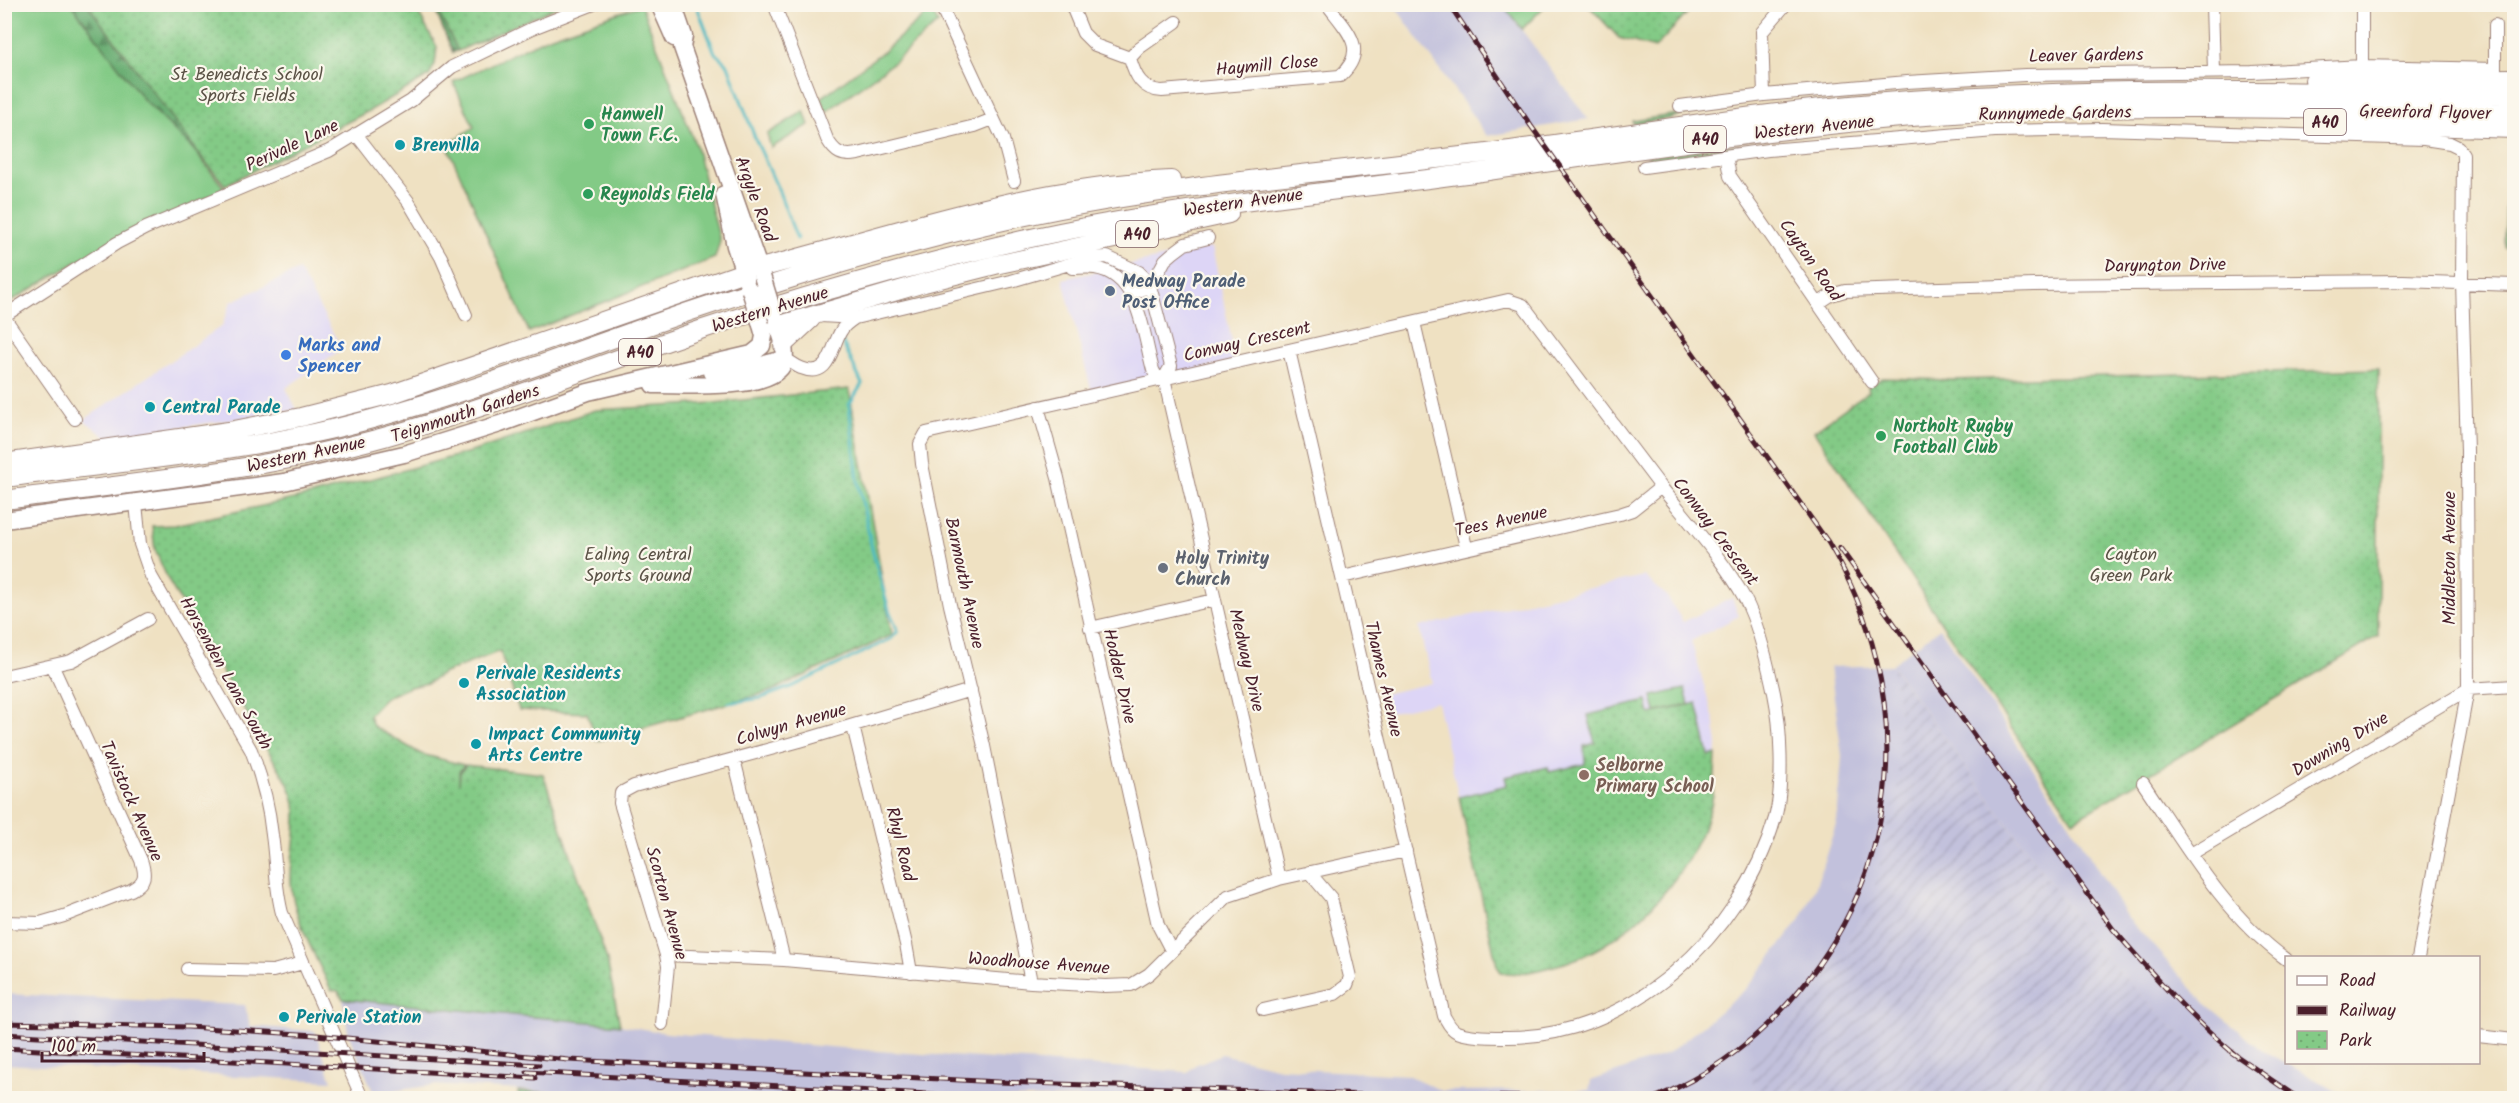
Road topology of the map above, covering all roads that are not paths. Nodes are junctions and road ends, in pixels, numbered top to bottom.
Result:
1 (594, 4) edge
2 (659, 4) edge
3 (673, 4) edge
4 (774, 4) edge
5 (940, 4) edge
6 (1071, 4) edge
7 (1328, 4) edge
8 (1786, 4) edge
9 (2212, 4) edge
10 (2362, 4) edge
11 (1176, 22) dead end
12 (2495, 25) dead end
13 (682, 47) junction
14 (1130, 58) junction
15 (2362, 66) junction
16 (2214, 72) junction
17 (2514, 78) edge
18 (2103, 91) junction
19 (2514, 94) edge
20 (1764, 95) junction
21 (1680, 106) dead end
22 (2136, 108) junction
23 (2335, 111) joint
24 (2514, 112) edge
25 (993, 119) junction
26 (2514, 129) edge
27 (356, 134) junction
28 (2463, 154) joint
29 (1726, 156) junction
30 (1644, 167) dead end
31 (1269, 176) junction
32 (1014, 181) dead end
33 (1276, 196) junction
34 (1208, 238) dead end
35 (1062, 267) junction
36 (753, 274) junction
37 (2462, 282) junction
38 (2514, 285) edge
39 (1151, 286) junction
40 (1132, 293) junction
41 (1819, 303) junction
42 (466, 315) dead end
43 (814, 316) junction
44 (4, 317) edge
45 (855, 318) junction
46 (1414, 322) junction
47 (769, 326) junction
48 (1289, 350) junction
49 (784, 352) junction
50 (660, 376) junction
51 (1164, 378) junction
52 (1872, 382) dead end
53 (616, 386) junction
54 (1038, 407) junction
55 (75, 418) dead end
56 (4, 464) edge
57 (4, 478) edge
58 (1662, 487) junction
59 (4, 500) edge
60 (136, 503) junction
61 (4, 520) edge
62 (1466, 547) junction
63 (1342, 577) junction
64 (1215, 600) junction
65 (148, 618) dead end
66 (1090, 628) junction
67 (53, 667) junction
68 (4, 676) edge
69 (2514, 686) edge
70 (2468, 689) junction
71 (971, 690) junction
72 (853, 726) junction
73 (734, 759) junction
74 (2143, 783) dead end
75 (621, 793) joint
76 (1406, 851) junction
77 (2191, 854) junction
78 (1309, 872) junction
79 (1279, 879) junction
80 (4, 922) edge
81 (1171, 950) junction
82 (666, 955) junction
83 (2418, 956) edge
84 (2285, 958) edge
85 (784, 960) junction
86 (303, 963) junction
87 (187, 969) dead end
88 (911, 972) junction
89 (1031, 982) junction
90 (1263, 1010) dead end
91 (1444, 1016) joint
92 (662, 1024) dead end
93 (2480, 1036) edge
94 (2514, 1040) edge
95 (363, 1098) edge

1 - 27 street, Perivale Lane
2 - 13 main road, Argyle Road
3 - 13 main road, Argyle Road
4 - 25 street
5 - 25 street
6 - 14 street
7 - 14 street, Haymill Close
8 - 20 street
9 - 16 street
10 - 15 street
11 - 14 street
12 - 15 street, Leaver Gardens
13 - 36 main road, Argyle Road
15 - 16 street, Leaver Gardens
16 - 20 street, Leaver Gardens
17 - 18 highway, A40
18 - 19 highway, Greenford Flyover / A40
18 - 31 highway, Western Avenue / A40
20 - 21 street, Leaver Gardens
22 - 23 highway, Western Avenue / A40
22 - 26 highway, A40
22 - 33 highway, Western Avenue / A40
23 - 24 highway, Greenford Flyover / A40
25 - 32 street
27 - 42 street
27 - 44 street, Perivale Lane
28 - 29 street, Runnymede Gardens
28 - 37 street, Middleton Avenue
29 - 30 street, Runnymede Gardens
29 - 41 street, Cayton Road
31 - 36 highway, A40
31 - 57 highway, Western Avenue / A40
33 - 43 highway, A40
33 - 59 highway, Western Avenue / A40
34 - 39 street
35 - 39 street
35 - 40 street
35 - 45 street
36 - 47 main road, Argyle Road, bridge
36 - 56 highway, A40
37 - 38 street, Daryngton Drive
37 - 41 street, Daryngton Drive
37 - 70 street, Middleton Avenue
39 - 40 street
39 - 51 street
40 - 51 street
41 - 52 street, Cayton Road
43 - 45 street
43 - 47 highway, A40
43 - 49 highway, A40
44 - 55 street
45 - 49 street
46 - 48 street, Conway Crescent
46 - 58 street, Conway Crescent
46 - 62 street
47 - 49 main road, Argyle Road
47 - 50 main road
48 - 51 street, Conway Crescent
48 - 63 street, Thames Avenue
49 - 50 main road
49 - 53 main road
50 - 53 main road
51 - 54 street, Barmouth Avenue
51 - 64 street, Medway Drive
53 - 60 main road, Teignmouth Gardens
54 - 66 street, Hodder Drive
54 - 71 street, Barmouth Avenue
58 - 62 street, Tees Avenue
58 - 91 street, Conway Crescent
60 - 61 main road, Teignmouth Gardens
60 - 86 street, Horsenden Lane South
62 - 63 street, Tees Avenue
63 - 76 street, Thames Avenue
64 - 66 street
64 - 79 street, Medway Drive
65 - 67 street
66 - 81 street, Hodder Drive
67 - 68 street
67 - 80 street, Tavistock Avenue
69 - 70 street, Downing Drive
70 - 77 street, Downing Drive
70 - 83 street, Middleton Avenue
71 - 72 street, Colwyn Avenue
71 - 89 street, Barmouth Avenue
72 - 73 street, Colwyn Avenue
72 - 88 street, Rhyl Road
73 - 75 street, Colwyn Avenue
73 - 85 street
74 - 77 street
75 - 82 street, Scorton Avenue
76 - 78 street, Woodhouse Avenue
76 - 91 street, Thames Avenue
77 - 84 street
78 - 79 street, Woodhouse Avenue
78 - 90 street
79 - 81 street, Woodhouse Avenue
81 - 89 street, Woodhouse Avenue
82 - 85 street, Woodhouse Avenue
82 - 92 street, Scorton Avenue
85 - 88 street, Woodhouse Avenue
86 - 87 street
86 - 95 street, Horsenden Lane South
88 - 89 street, Woodhouse Avenue
93 - 94 street

